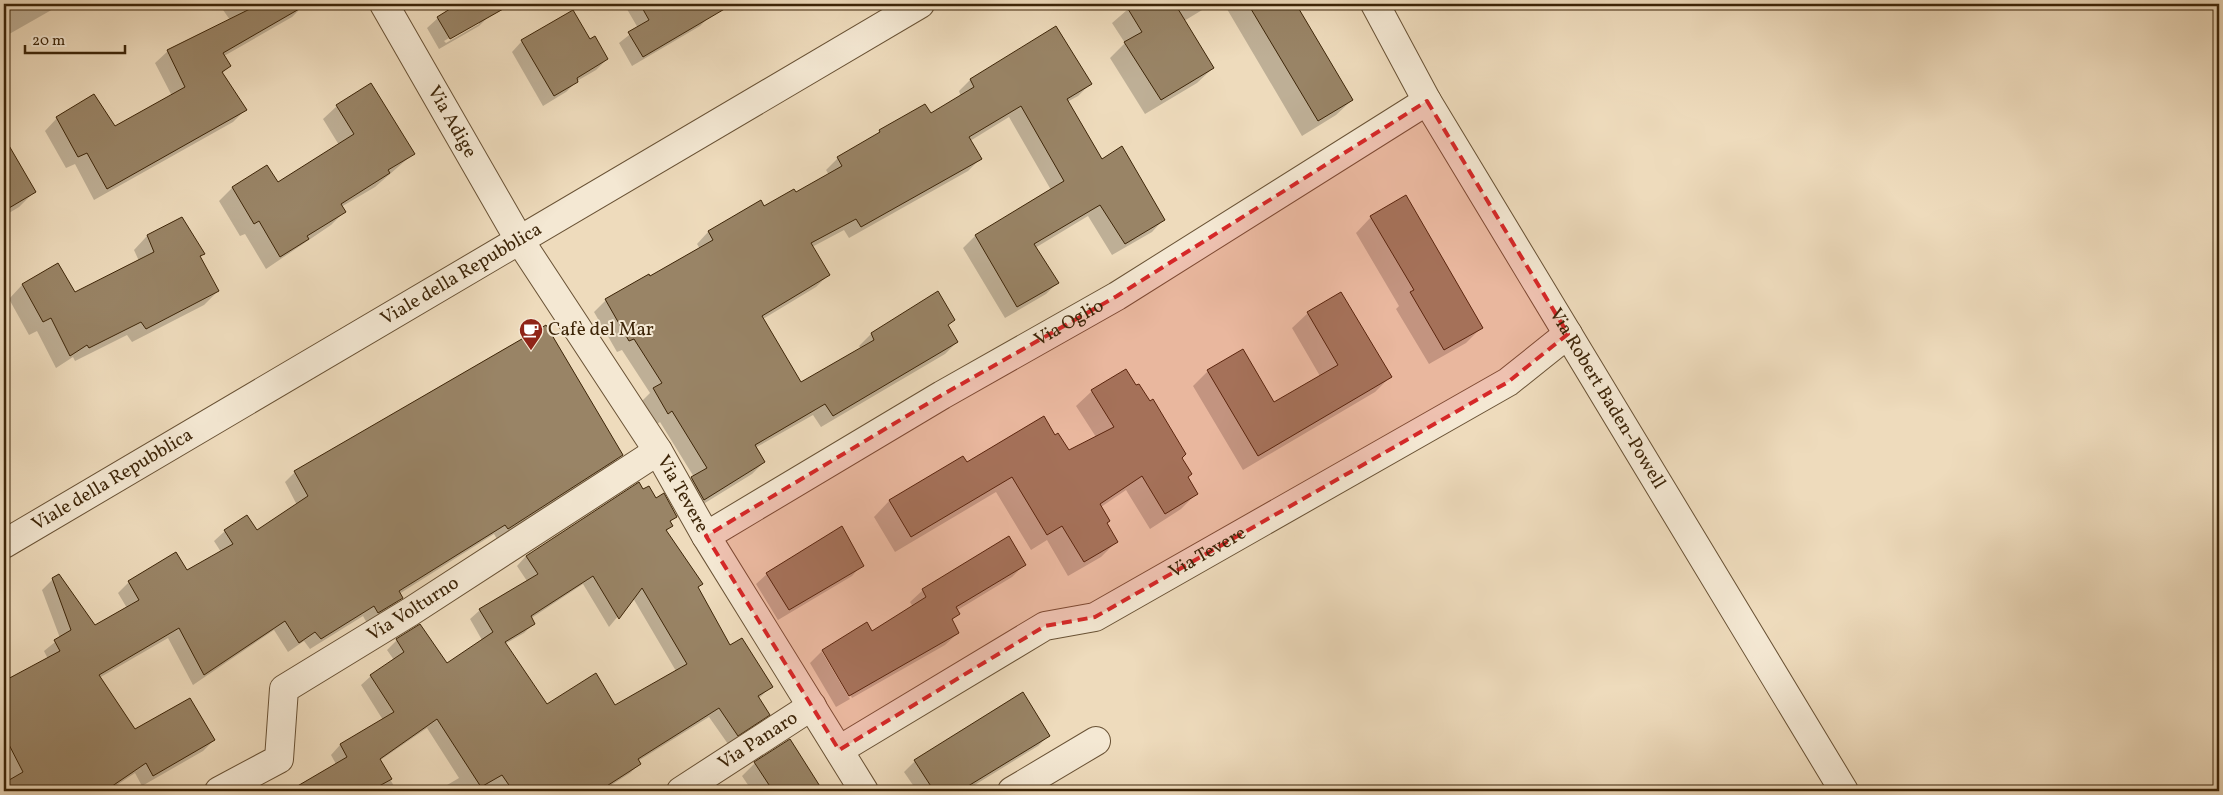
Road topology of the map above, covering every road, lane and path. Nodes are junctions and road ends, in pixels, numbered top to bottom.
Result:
1 (384, 4) edge
2 (920, 4) edge
3 (1374, 4) edge
4 (1427, 101) junction
5 (520, 241) junction
6 (1568, 334) junction
7 (658, 451) junction
8 (706, 536) junction
9 (4, 544) edge
10 (812, 706) junction
11 (1096, 741) dead end
12 (839, 750) junction
13 (219, 791) edge
14 (680, 791) edge
15 (864, 791) edge
16 (1012, 791) edge
17 (1844, 791) edge

1 - 5 street, Via Adige
2 - 5 street, Viale della Repubblica
3 - 4 street, Via Robert Baden-Powell
4 - 6 street, Via Robert Baden-Powell
4 - 8 street, Via Oglio
5 - 7 street, Via Tevere
5 - 9 street, Viale della Repubblica
6 - 12 street, Via Tevere
6 - 17 street, Via Robert Baden-Powell
7 - 8 street, Via Tevere
7 - 13 street, Via Volturno
8 - 10 street, Via Tevere
10 - 12 street, Via Tevere
10 - 14 street, Via Panaro
11 - 16 street
12 - 15 street, Via Tevere

